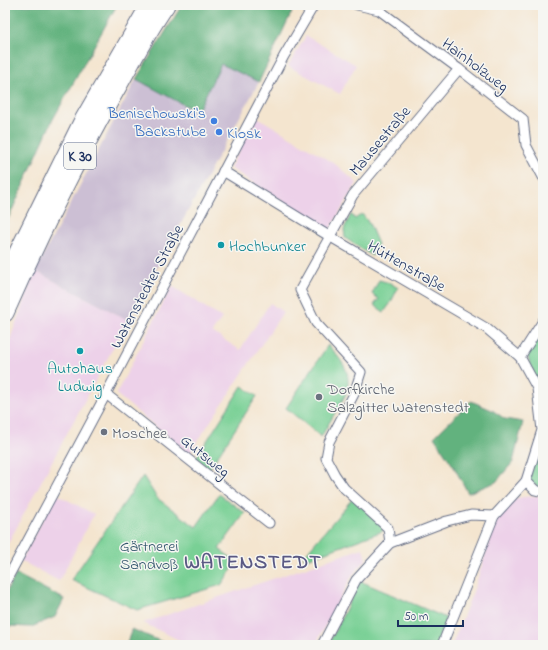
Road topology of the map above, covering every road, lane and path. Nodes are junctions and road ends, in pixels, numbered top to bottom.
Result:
1 (151, 5) edge
2 (166, 5) edge
3 (314, 5) edge
4 (356, 5) edge
5 (459, 69) junction
6 (223, 172) junction
7 (543, 177) edge
8 (330, 236) junction
9 (5, 281) edge
10 (5, 313) edge
11 (543, 321) edge
12 (520, 357) junction
13 (106, 394) junction
14 (542, 414) edge
15 (526, 481) junction
16 (543, 492) edge
17 (494, 516) junction
18 (269, 523) dead end
19 (390, 543) junction
20 (5, 583) edge
21 (322, 645) edge
22 (442, 645) edge

1 - 9 highway, K 30
2 - 10 highway, K 30
3 - 6 street, Watenstedter Straße
4 - 5 street, Hainholzweg
5 - 7 street, Hainholzweg
5 - 8 street, Mausestraße
6 - 8 street, Hüttenstraße
6 - 13 street, Watenstedter Straße
8 - 12 street, Hüttenstraße
8 - 19 street, Mausestraße
11 - 12 street
12 - 14 street, Hüttenstraße
13 - 18 street, Gutsweg
13 - 20 street, Watenstedter Straße
14 - 15 street, Hüttenstraße
15 - 16 street
15 - 17 street, Hüttenstraße
17 - 19 street
17 - 22 street, Hüttenstraße
19 - 21 street

